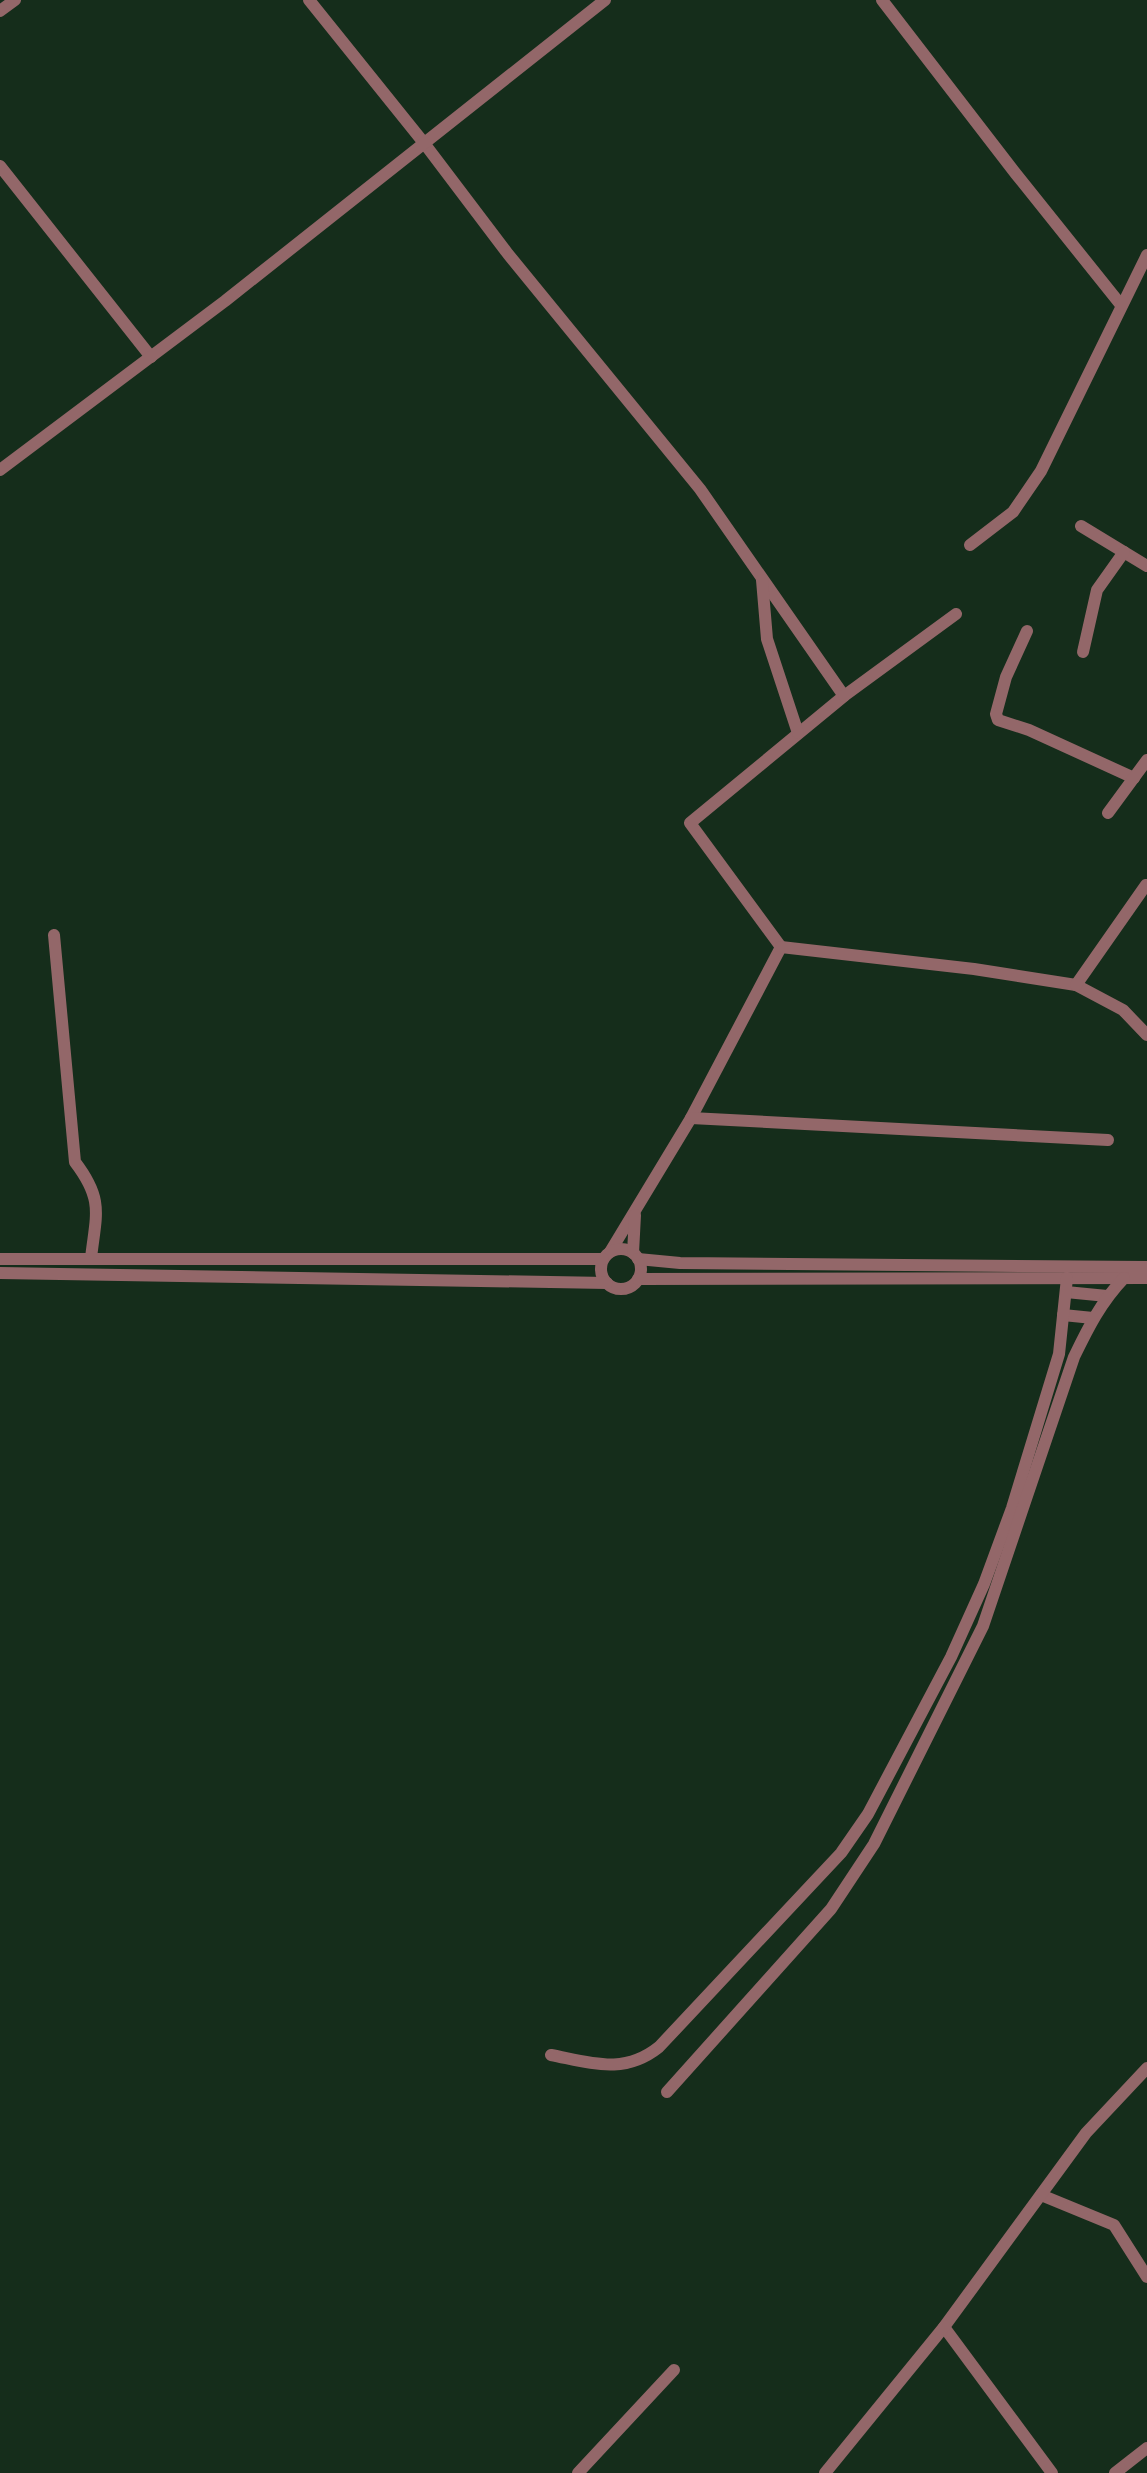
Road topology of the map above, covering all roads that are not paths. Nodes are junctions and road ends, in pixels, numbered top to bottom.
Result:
1 (15, 0) edge
2 (309, 0) edge
3 (605, 0) edge
4 (882, 0) edge
5 (0, 11) edge
6 (424, 143) junction
7 (0, 166) edge
8 (1147, 255) edge
9 (1121, 305) junction
10 (152, 357) junction
11 (0, 470) edge
12 (1081, 526) dead end
13 (970, 545) dead end
14 (1124, 552) junction
15 (1147, 566) edge
16 (762, 579) junction
17 (956, 614) dead end
18 (1027, 631) dead end
19 (1083, 652) dead end
20 (844, 696) junction
21 (798, 733) junction
22 (1147, 760) edge
23 (1134, 778) junction
24 (1108, 813) dead end
25 (1146, 885) edge
26 (54, 935) dead end
27 (782, 947) junction
28 (1076, 985) junction
29 (1147, 1035) edge
30 (691, 1118) junction
31 (1108, 1140) dead end
32 (635, 1214) junction
33 (607, 1255) junction
34 (636, 1256) junction
35 (91, 1258) junction
36 (0, 1259) edge
37 (1147, 1267) edge
38 (0, 1273) edge
39 (1067, 1278) junction
40 (1124, 1278) junction
41 (1147, 1278) edge
42 (638, 1279) junction
43 (607, 1283) junction
44 (1066, 1292) junction
45 (1107, 1296) junction
46 (1063, 1315) junction
47 (1093, 1318) junction
48 (551, 2055) dead end
49 (1147, 2068) edge
50 (667, 2092) dead end
51 (1041, 2194) junction
52 (1147, 2277) edge
53 (944, 2327) junction
54 (674, 2370) dead end
55 (1147, 2448) edge
56 (578, 2473) edge
57 (825, 2473) edge
58 (1053, 2473) edge
59 (1115, 2473) edge

1 - 5 street
2 - 6 street
3 - 6 street
4 - 9 street
6 - 10 street
6 - 16 street
7 - 10 street
8 - 9 street
9 - 13 street
10 - 11 street
12 - 14 street
14 - 15 street
14 - 19 street
16 - 20 street
16 - 21 street
17 - 20 street
18 - 23 street
20 - 21 street
21 - 27 street
22 - 23 street
23 - 24 street
25 - 28 street
26 - 35 street
27 - 28 street
27 - 30 street
28 - 29 street
30 - 31 street
30 - 32 street
32 - 33 street
32 - 34 street
33 - 34 street
33 - 35 street
33 - 43 street
34 - 37 street
34 - 42 street
35 - 36 street
38 - 43 street
39 - 40 street
39 - 42 street
39 - 44 street
40 - 41 street
40 - 45 street
42 - 43 street
44 - 45 street
44 - 46 street
45 - 47 street
46 - 47 street
46 - 48 street
47 - 50 street
49 - 51 street
51 - 52 street
51 - 53 street
53 - 57 street
53 - 58 street
54 - 56 street
55 - 59 street

